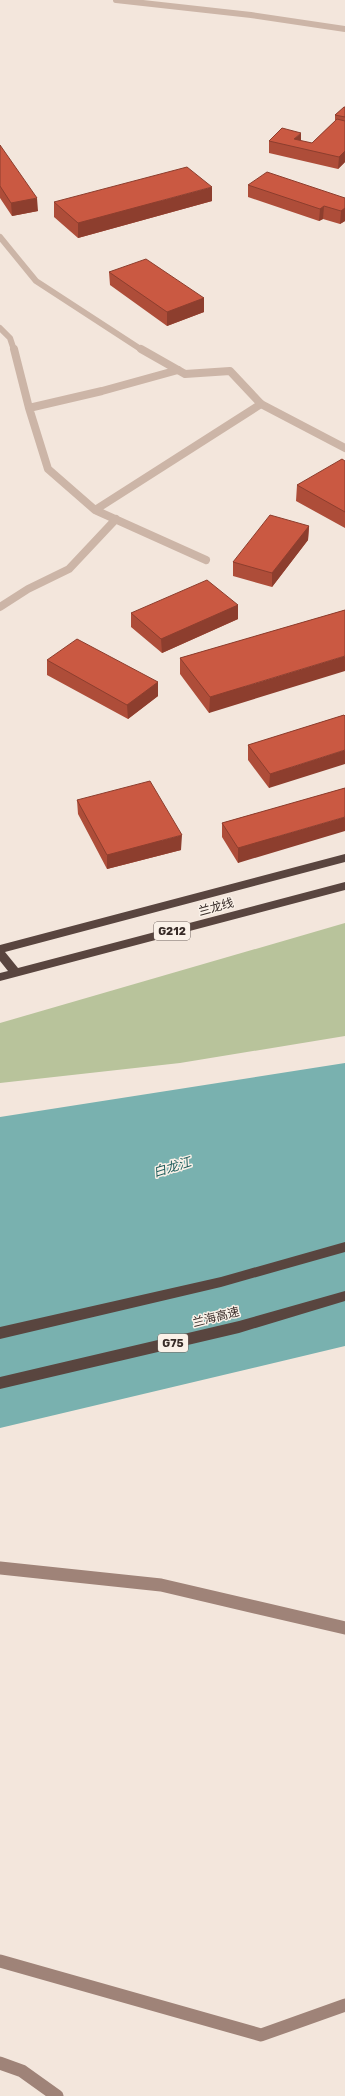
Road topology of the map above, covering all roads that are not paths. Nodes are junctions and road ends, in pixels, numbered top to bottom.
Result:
1 (116, 0) edge
2 (345, 29) edge
3 (0, 237) edge
4 (0, 328) edge
5 (178, 370) junction
6 (261, 404) junction
7 (29, 408) junction
8 (345, 448) edge
9 (95, 510) junction
10 (116, 519) junction
11 (206, 560) dead end
12 (0, 607) edge
13 (345, 858) edge
14 (345, 886) edge
15 (0, 949) edge
16 (0, 952) edge
17 (16, 972) junction
18 (0, 977) edge
19 (345, 1247) edge
20 (345, 1296) edge
21 (0, 1333) edge
22 (0, 1383) edge
23 (0, 1568) edge
24 (345, 1628) edge
25 (0, 1961) edge
26 (345, 2005) edge
27 (0, 2063) edge
28 (57, 2096) edge

1 - 2 street
3 - 5 street
4 - 7 street
5 - 6 street
5 - 7 street
6 - 8 street
6 - 9 street
7 - 9 street
9 - 10 street
10 - 11 street
10 - 12 street
13 - 15 highway, 兰龙线 / G212
14 - 17 highway, 兰龙线 / G212
16 - 17 highway
17 - 18 highway, 兰龙线 / G212
19 - 21 highway
20 - 22 highway, 兰海高速 / G75
23 - 24 street
25 - 26 street
27 - 28 street

